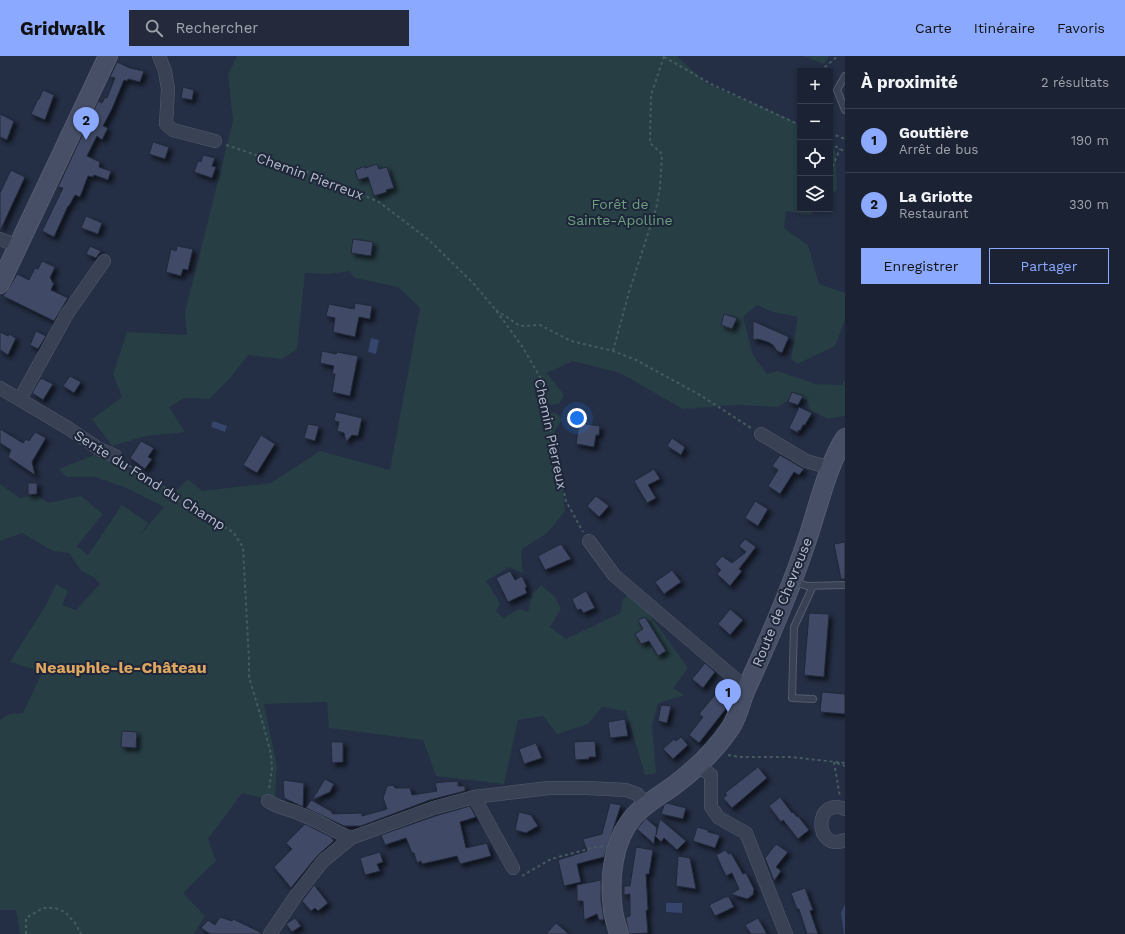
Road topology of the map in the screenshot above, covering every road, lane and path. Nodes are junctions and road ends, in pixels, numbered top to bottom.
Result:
1 (108, 56) edge
2 (159, 56) edge
3 (664, 56) edge
4 (838, 56) edge
5 (824, 68) edge
6 (845, 76) edge
7 (845, 110) edge
8 (797, 124) edge
9 (833, 134) edge
10 (845, 139) edge
11 (215, 141) joint
12 (833, 145) edge
13 (840, 149) junction
14 (845, 152) edge
15 (833, 165) edge
16 (0, 240) edge
17 (18, 246) junction
18 (104, 261) dead end
19 (0, 284) edge
20 (495, 309) junction
21 (613, 351) junction
22 (0, 388) edge
23 (20, 399) junction
24 (761, 434) joint
25 (845, 438) edge
26 (115, 456) joint
27 (831, 468) junction
28 (589, 541) joint
29 (793, 581) junction
30 (845, 585) edge
31 (813, 586) junction
32 (746, 688) junction
33 (813, 698) dead end
34 (713, 752) junction
35 (834, 762) junction
36 (845, 763) edge
37 (698, 766) junction
38 (845, 766) edge
39 (474, 797) junction
40 (268, 801) joint
41 (646, 805) junction
42 (843, 809) edge
43 (351, 838) junction
44 (845, 840) edge
45 (618, 846) junction
46 (513, 868) joint
47 (26, 934) edge
48 (81, 934) edge
49 (270, 934) edge
50 (619, 934) edge
51 (786, 934) edge

1 - 17 street
2 - 11 street
3 - 8 path
3 - 21 path
4 - 5 path
6 - 7 lane
9 - 10 path
11 - 20 path, Chemin Pierreux
12 - 13 path
13 - 14 path
13 - 15 path
16 - 17 street
17 - 19 street
18 - 23 street
20 - 21 path
20 - 28 path, Chemin Pierreux
21 - 24 path
22 - 23 street, Sente du Fond du Champ
23 - 26 street, Sente du Fond du Champ
24 - 27 street
25 - 27 street, Route de Chevreuse
26 - 40 path, Sente du Fond du Champ
27 - 29 street, Route de Chevreuse
28 - 32 street
29 - 31 lane
29 - 32 street, Route de Chevreuse
30 - 31 lane
31 - 33 lane
32 - 34 street, Route de Chevreuse
34 - 35 path
34 - 37 street, Route de Chevreuse
35 - 36 path
35 - 38 path
35 - 42 path
37 - 41 street, Route de Chevreuse
37 - 51 street
39 - 41 street
39 - 43 street
39 - 46 street
40 - 43 street
41 - 45 street, Route de Chevreuse
42 - 44 street
43 - 49 street
45 - 46 path
45 - 50 street, Route de Chevreuse
47 - 48 path

